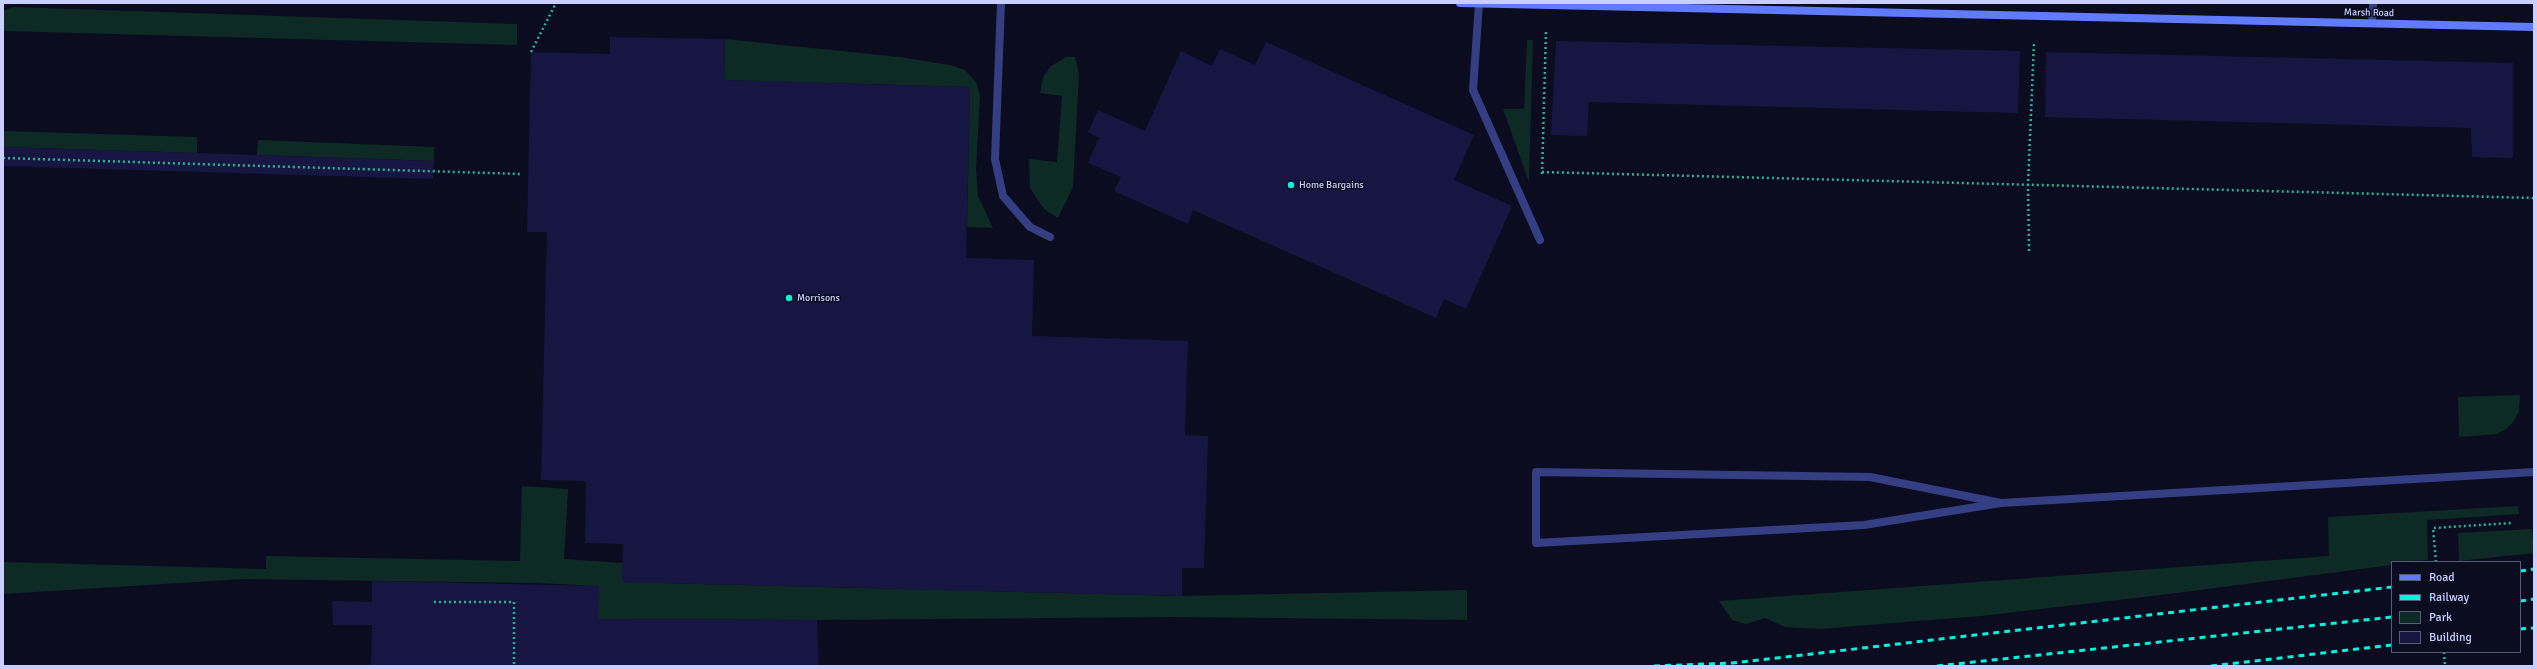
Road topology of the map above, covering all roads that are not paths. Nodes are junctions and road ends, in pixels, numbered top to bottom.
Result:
1 (1001, 3) edge
2 (1460, 3) edge
3 (1479, 3) edge
4 (2373, 3) edge
5 (2372, 23) junction
6 (2534, 27) edge
7 (1050, 237) dead end
8 (1540, 240) dead end
9 (2534, 472) edge
10 (2001, 503) junction

1 - 7 street
2 - 3 street, Marsh Road
3 - 5 street, Marsh Road
3 - 8 street
4 - 5 street
5 - 6 street, Marsh Road
9 - 10 street
10 - 10 street

